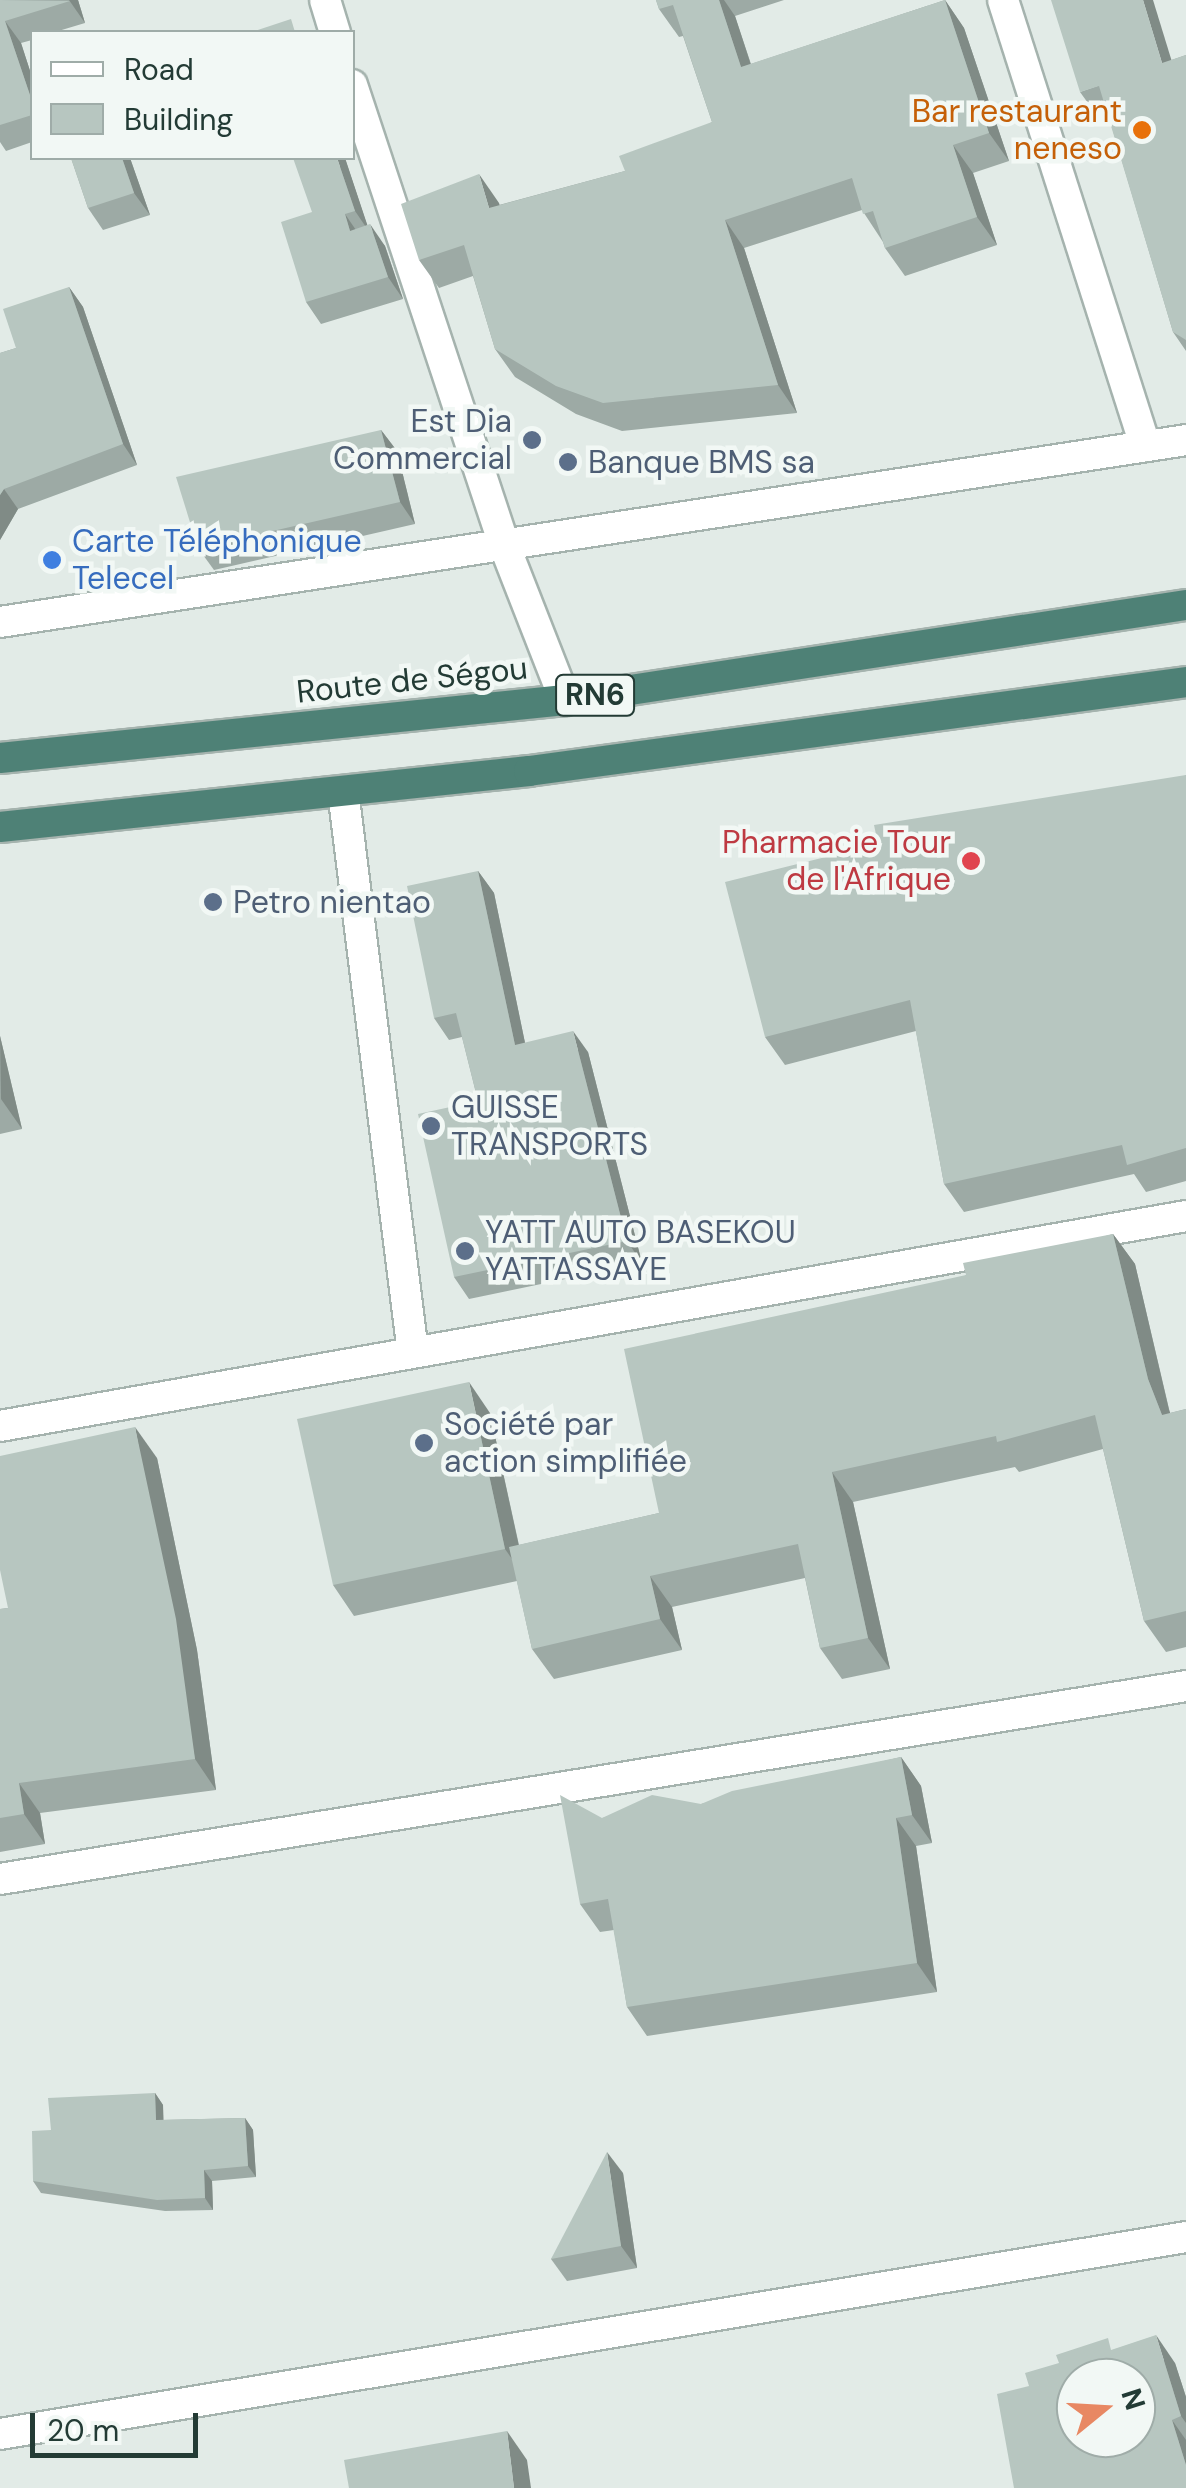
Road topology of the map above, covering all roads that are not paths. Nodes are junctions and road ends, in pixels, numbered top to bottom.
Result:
1 (324, 0) edge
2 (1003, 0) edge
3 (334, 30) edge
4 (355, 94) edge
5 (1186, 440) edge
6 (1144, 446) junction
7 (502, 542) junction
8 (1186, 604) edge
9 (0, 622) edge
10 (1186, 682) edge
11 (565, 700) junction
12 (0, 758) edge
13 (344, 791) junction
14 (0, 826) edge
15 (1186, 1216) edge
16 (413, 1353) junction
17 (0, 1426) edge
18 (1186, 1686) edge
19 (0, 1880) edge
20 (1186, 2237) edge
21 (0, 2434) edge

1 - 3 street
2 - 6 street
4 - 7 street
5 - 6 street
6 - 7 street
7 - 9 street
7 - 11 street
8 - 11 highway, Route de Ségou / RN6
10 - 13 highway, RN6
11 - 12 highway, Route de Ségou / RN6
13 - 14 highway, RN6
13 - 16 street
15 - 16 street
16 - 17 street
18 - 19 street
20 - 21 street

